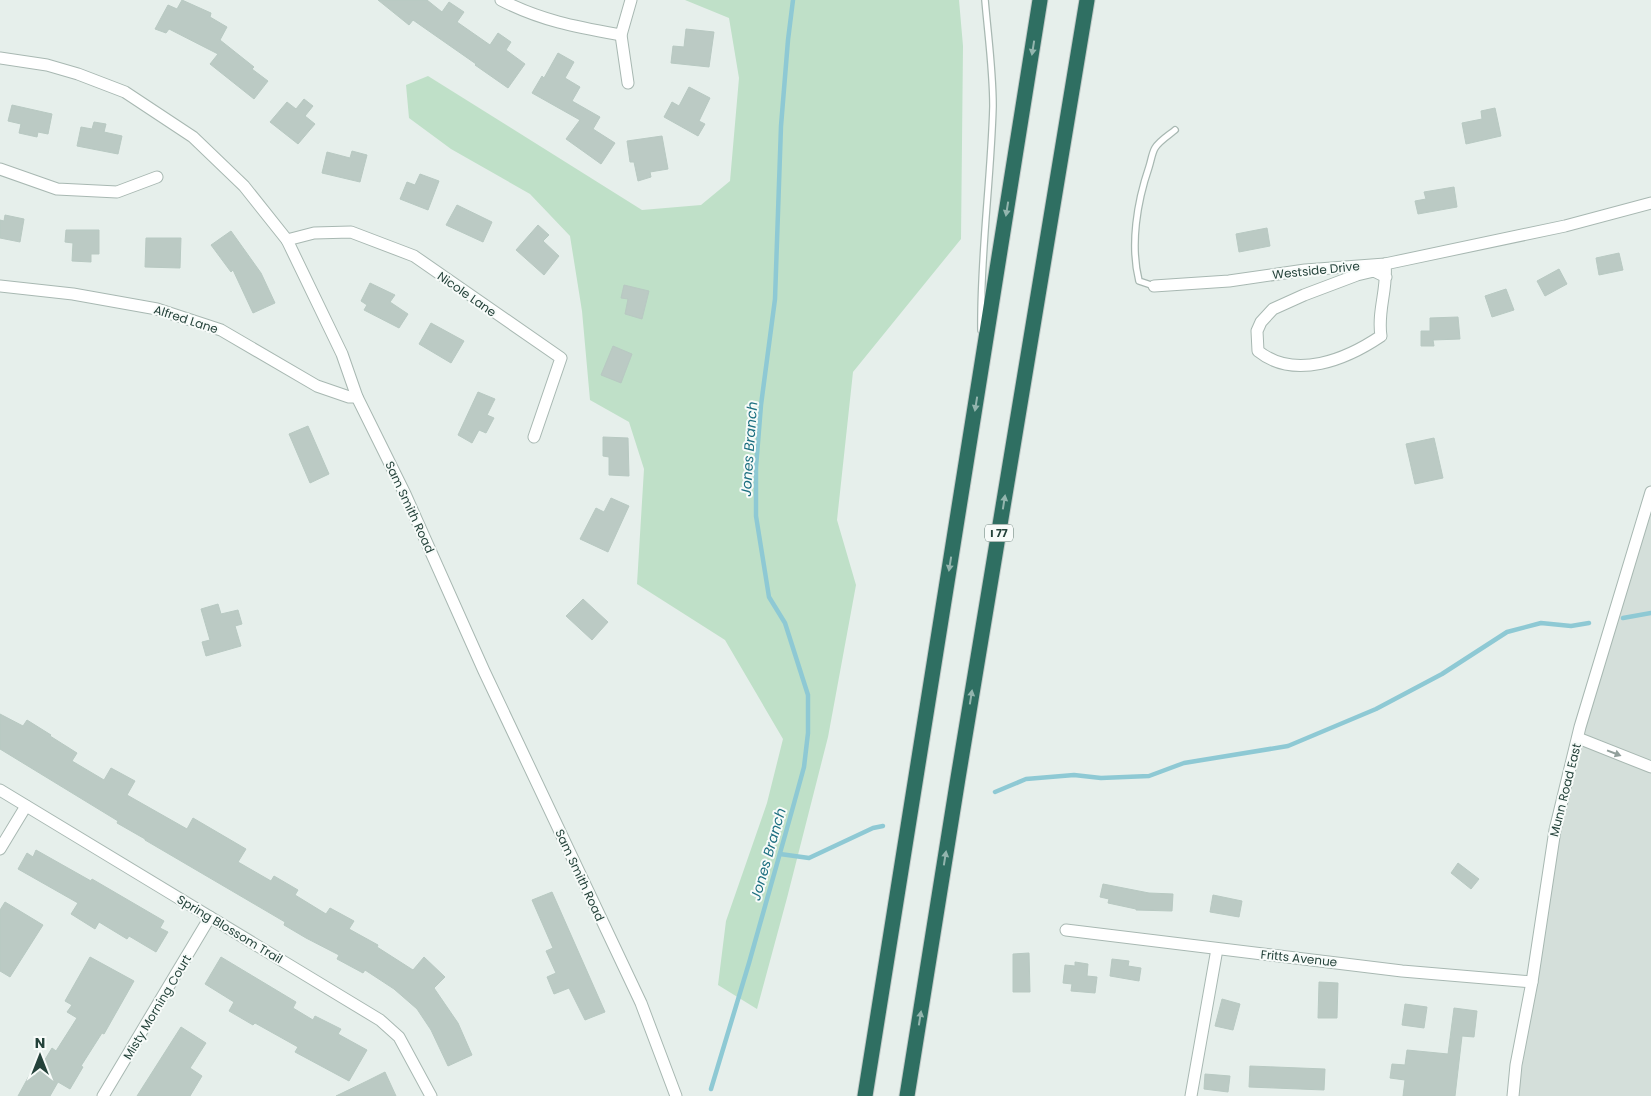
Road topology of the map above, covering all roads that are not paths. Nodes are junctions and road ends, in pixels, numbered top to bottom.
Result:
1 (501, 0) edge
2 (631, 0) edge
3 (985, 0) edge
4 (1040, 0) edge
5 (1087, 0) edge
6 (621, 35) junction
7 (0, 58) edge
8 (628, 83) dead end
9 (1175, 130) dead end
10 (0, 169) edge
11 (157, 177) dead end
12 (1651, 203) edge
13 (287, 240) junction
14 (1383, 271) junction
15 (0, 286) edge
16 (1154, 286) joint
17 (982, 369) junction
18 (357, 397) junction
19 (534, 437) dead end
20 (1651, 492) edge
21 (1578, 738) junction
22 (1651, 767) edge
23 (0, 790) edge
24 (26, 806) junction
25 (0, 849) edge
26 (210, 917) junction
27 (1066, 930) dead end
28 (1217, 949) junction
29 (1532, 982) junction
30 (103, 1096) edge
31 (431, 1096) edge
32 (676, 1096) edge
33 (865, 1096) edge
34 (907, 1096) edge
35 (1191, 1096) edge
36 (1513, 1096) edge

1 - 6 street
2 - 6 street
3 - 17 lane
4 -> 17 highway
34 -> 5 highway, I 77
6 - 8 street
7 - 13 street, Sam Smith Road
9 - 16 lane, Westside Drive
10 - 11 street
12 - 14 street, Westside Drive
13 - 18 street, Sam Smith Road
13 - 19 street, Nicole Lane
14 - 14 street
14 - 16 street, Westside Drive
15 - 18 street, Alfred Lane
17 -> 33 highway
18 - 32 street, Sam Smith Road
20 - 21 street, Munn Road East
21 -> 22 street
21 - 29 street, Munn Road East
23 - 24 street, Spring Blossom Trail
24 - 25 street
24 - 26 street, Spring Blossom Trail
26 - 30 street, Misty Morning Court
26 - 31 street, Spring Blossom Trail
27 - 28 street, Fritts Avenue
28 - 29 street, Fritts Avenue
28 - 35 street
29 - 36 street, Munn Road East

